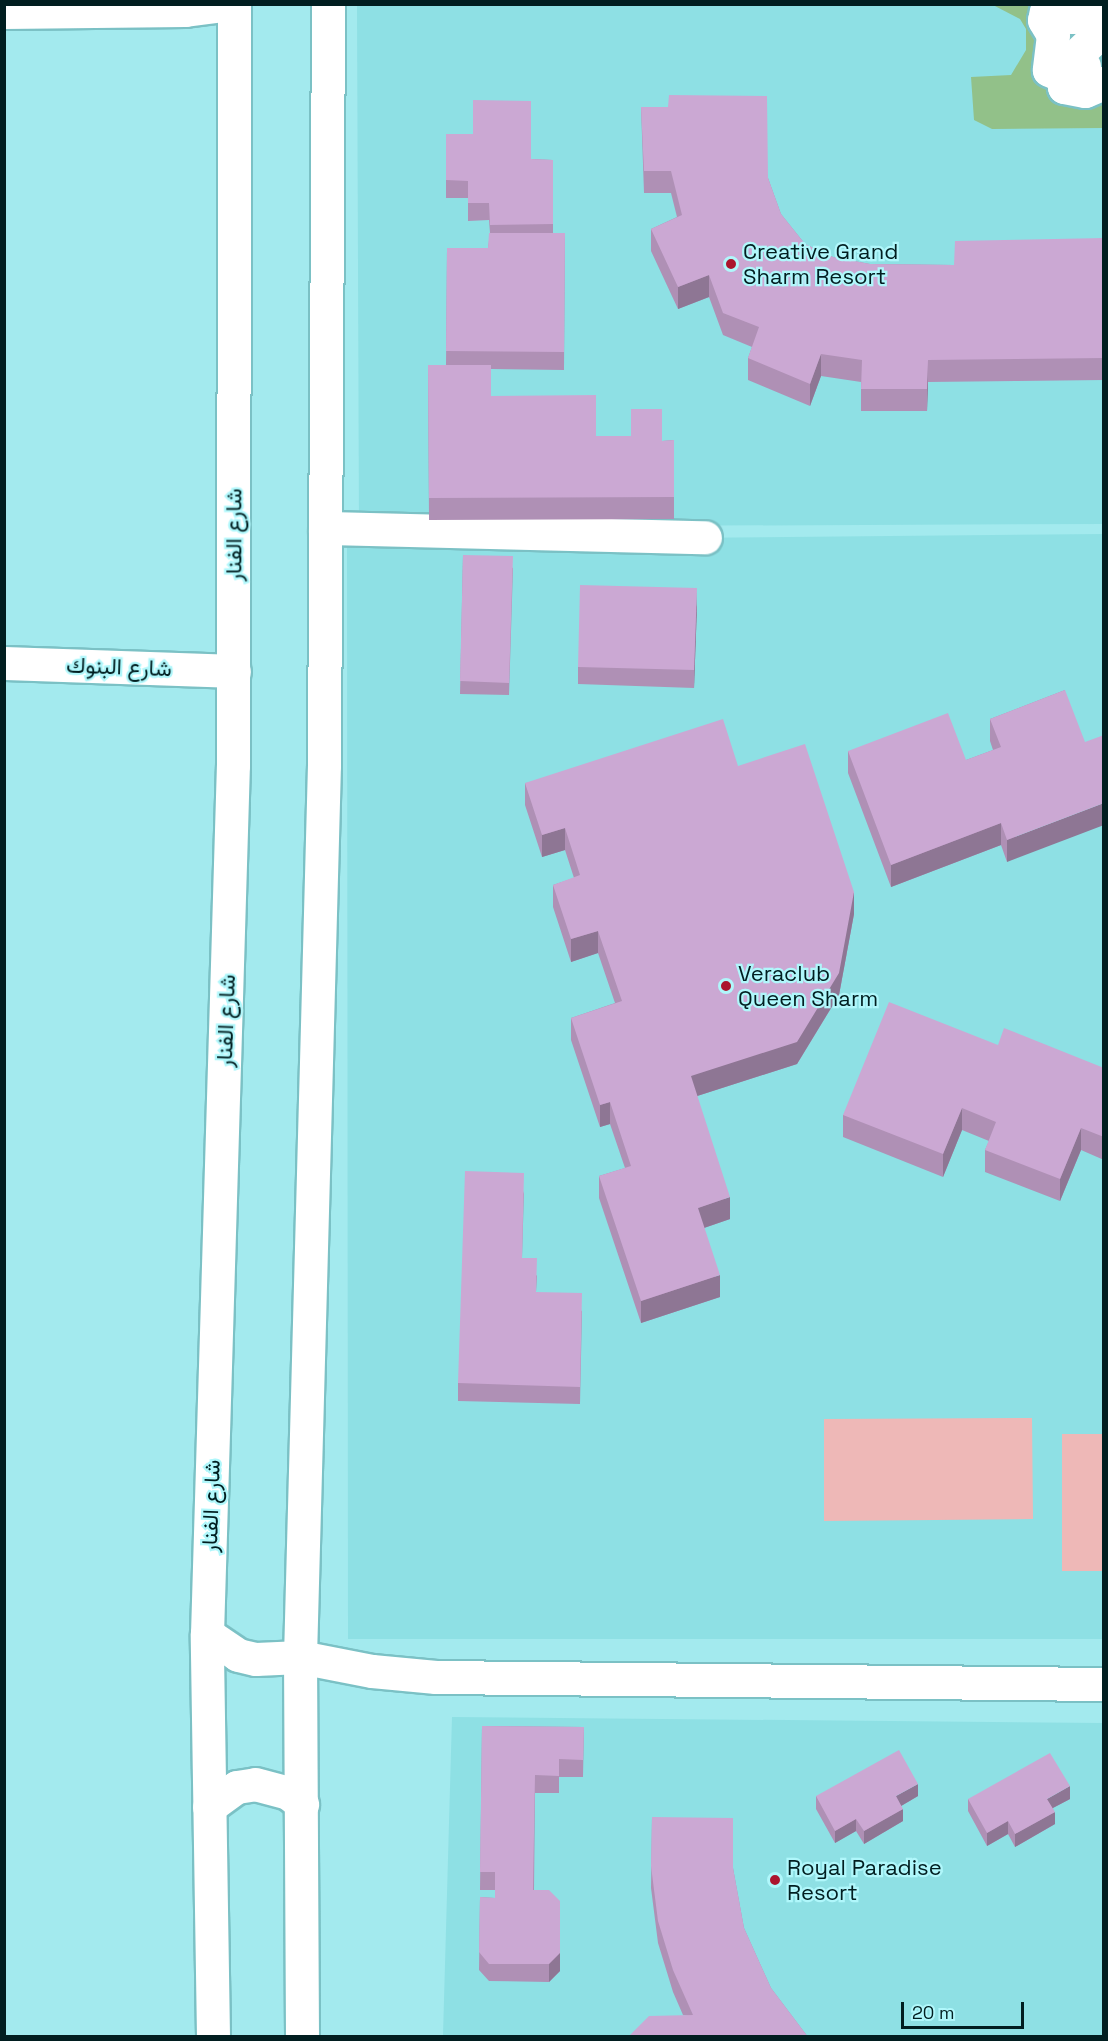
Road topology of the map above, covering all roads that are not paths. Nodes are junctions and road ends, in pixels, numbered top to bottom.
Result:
1 (232, 4) edge
2 (328, 4) edge
3 (4, 12) edge
4 (1104, 22) edge
5 (1104, 29) edge
6 (1104, 37) edge
7 (1104, 83) edge
8 (325, 528) junction
9 (705, 537) dead end
10 (4, 663) edge
11 (234, 671) junction
12 (207, 1634) junction
13 (300, 1657) junction
14 (1104, 1684) edge
15 (302, 1804) junction
16 (208, 1807) junction
17 (213, 2037) edge
18 (302, 2037) edge

1 - 3 main road
1 - 11 main road, شارع الفنار
2 - 8 main road
4 - 5 main road
6 - 7 main road
8 - 9 main road
8 - 13 main road
10 - 11 main road, شارع البنوك
11 - 12 main road, شارع الفنار
12 - 13 main road
12 - 16 main road, شارع الفنار
13 - 14 main road
13 - 15 main road
15 - 16 main road
15 - 18 main road
16 - 17 main road, شارع الفنار

